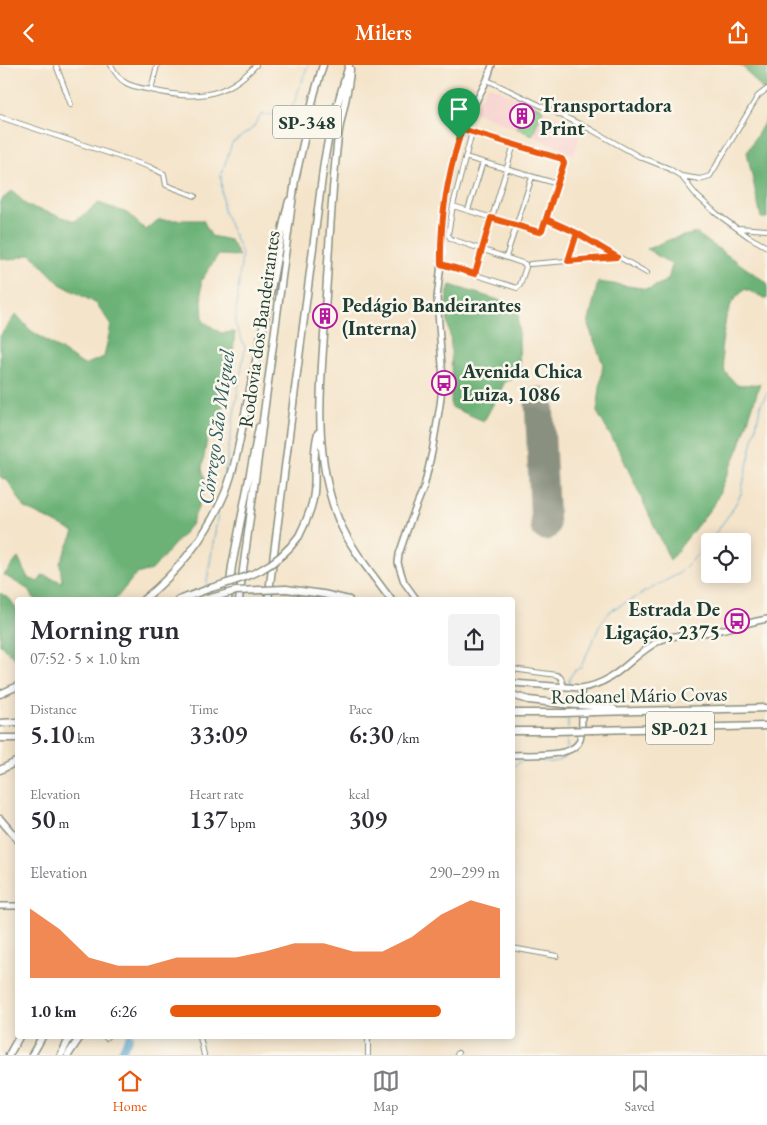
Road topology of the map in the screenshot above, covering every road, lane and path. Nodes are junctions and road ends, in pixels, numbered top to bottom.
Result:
1 (56, 65) edge
2 (111, 65) edge
3 (157, 65) edge
4 (256, 65) edge
5 (323, 65) edge
6 (350, 65) edge
7 (492, 65) edge
8 (487, 80) junction
9 (767, 89) edge
10 (151, 91) junction
11 (70, 105) dead end
12 (0, 117) edge
13 (462, 129) junction
14 (472, 131) junction
15 (514, 144) junction
16 (465, 157) junction
17 (483, 162) junction
18 (507, 170) junction
19 (681, 176) junction
20 (532, 177) junction
21 (295, 180) junction
22 (558, 184) junction
23 (195, 195) dead end
24 (453, 206) junction
25 (468, 210) junction
26 (491, 218) junction
27 (546, 219) junction
28 (516, 225) junction
29 (735, 227) junction
30 (767, 230) edge
31 (577, 233) junction
32 (767, 247) edge
33 (482, 249) junction
34 (506, 257) junction
35 (617, 257) junction
36 (568, 261) junction
37 (441, 264) junction
38 (530, 264) dead end
39 (647, 273) dead end
40 (475, 274) junction
41 (325, 310) dead end
42 (325, 322) dead end
43 (269, 381) junction
44 (320, 425) junction
45 (147, 597) edge
46 (187, 597) edge
47 (213, 597) edge
48 (228, 597) edge
49 (239, 597) edge
50 (268, 597) edge
51 (336, 597) edge
52 (389, 597) edge
53 (415, 597) edge
54 (767, 619) edge
55 (515, 669) edge
56 (515, 683) edge
57 (15, 687) edge
58 (564, 687) junction
59 (581, 689) junction
60 (0, 694) edge
61 (515, 696) edge
62 (767, 708) edge
63 (593, 709) junction
64 (515, 713) edge
65 (15, 722) edge
66 (0, 723) edge
67 (767, 726) edge
68 (515, 732) edge
69 (15, 738) edge
70 (0, 739) edge
71 (515, 755) edge
72 (15, 762) edge
73 (0, 770) edge
74 (0, 819) edge
75 (15, 836) edge
76 (15, 905) edge
77 (0, 906) edge
78 (515, 949) edge
79 (556, 956) dead end
80 (18, 1039) edge
81 (41, 1039) edge
82 (69, 1039) edge
83 (79, 1039) edge
84 (200, 1039) edge
85 (368, 1039) edge
86 (9, 1055) edge
87 (32, 1055) edge
88 (61, 1055) edge
89 (68, 1055) edge
90 (204, 1055) edge
91 (368, 1055) edge

1 - 11 street
2 - 10 street
3 - 10 street
4 - 10 street
5 - 21 highway, Rodovia dos Bandeirantes / SP-348
6 - 41 highway
6 - 50 highway, SP-348
7 - 8 main road
8 - 13 main road
8 - 19 street
9 - 19 street
12 - 23 street
13 - 14 street
13 - 37 main road
14 - 15 street
14 - 16 street
15 - 18 street
15 - 22 street
16 - 17 street
16 - 24 street
17 - 18 street
17 - 25 street
18 - 20 street
18 - 26 street
19 - 29 street
20 - 22 street
20 - 28 street
21 - 43 highway, Rodovia dos Bandeirantes / SP-348
21 - 45 highway
22 - 27 street
24 - 25 street
24 - 33 street
25 - 26 street
26 - 28 street
26 - 33 street
27 - 28 street
27 - 31 street
28 - 34 street
29 - 30 street
29 - 32 street
31 - 35 street
31 - 36 street
33 - 34 street
33 - 40 street
34 - 40 street
35 - 36 street
35 - 39 street
36 - 38 street
37 - 40 street
37 - 53 main road
42 - 44 highway
43 - 48 highway
43 - 49 highway, Rodovia dos Bandeirantes / SP-348
44 - 46 highway, bridge
44 - 52 highway
47 - 51 highway, bridge
54 - 59 main road
55 - 58 street
56 - 58 main road
57 - 60 highway
58 - 59 main road
59 - 71 main road
61 - 63 highway, bridge
62 - 63 highway, Rodoanel Mário Covas / SP-021
63 - 64 highway, Rodoanel Mário Covas / SP-021, bridge
65 - 66 highway
67 - 68 highway, Rodoanel Mário Covas / SP-021, bridge
69 - 70 highway
72 - 73 highway
74 - 75 highway
76 - 77 main road
78 - 79 street
80 - 86 highway
81 - 87 highway
82 - 88 highway
83 - 89 highway
84 - 90 street
85 - 91 street

